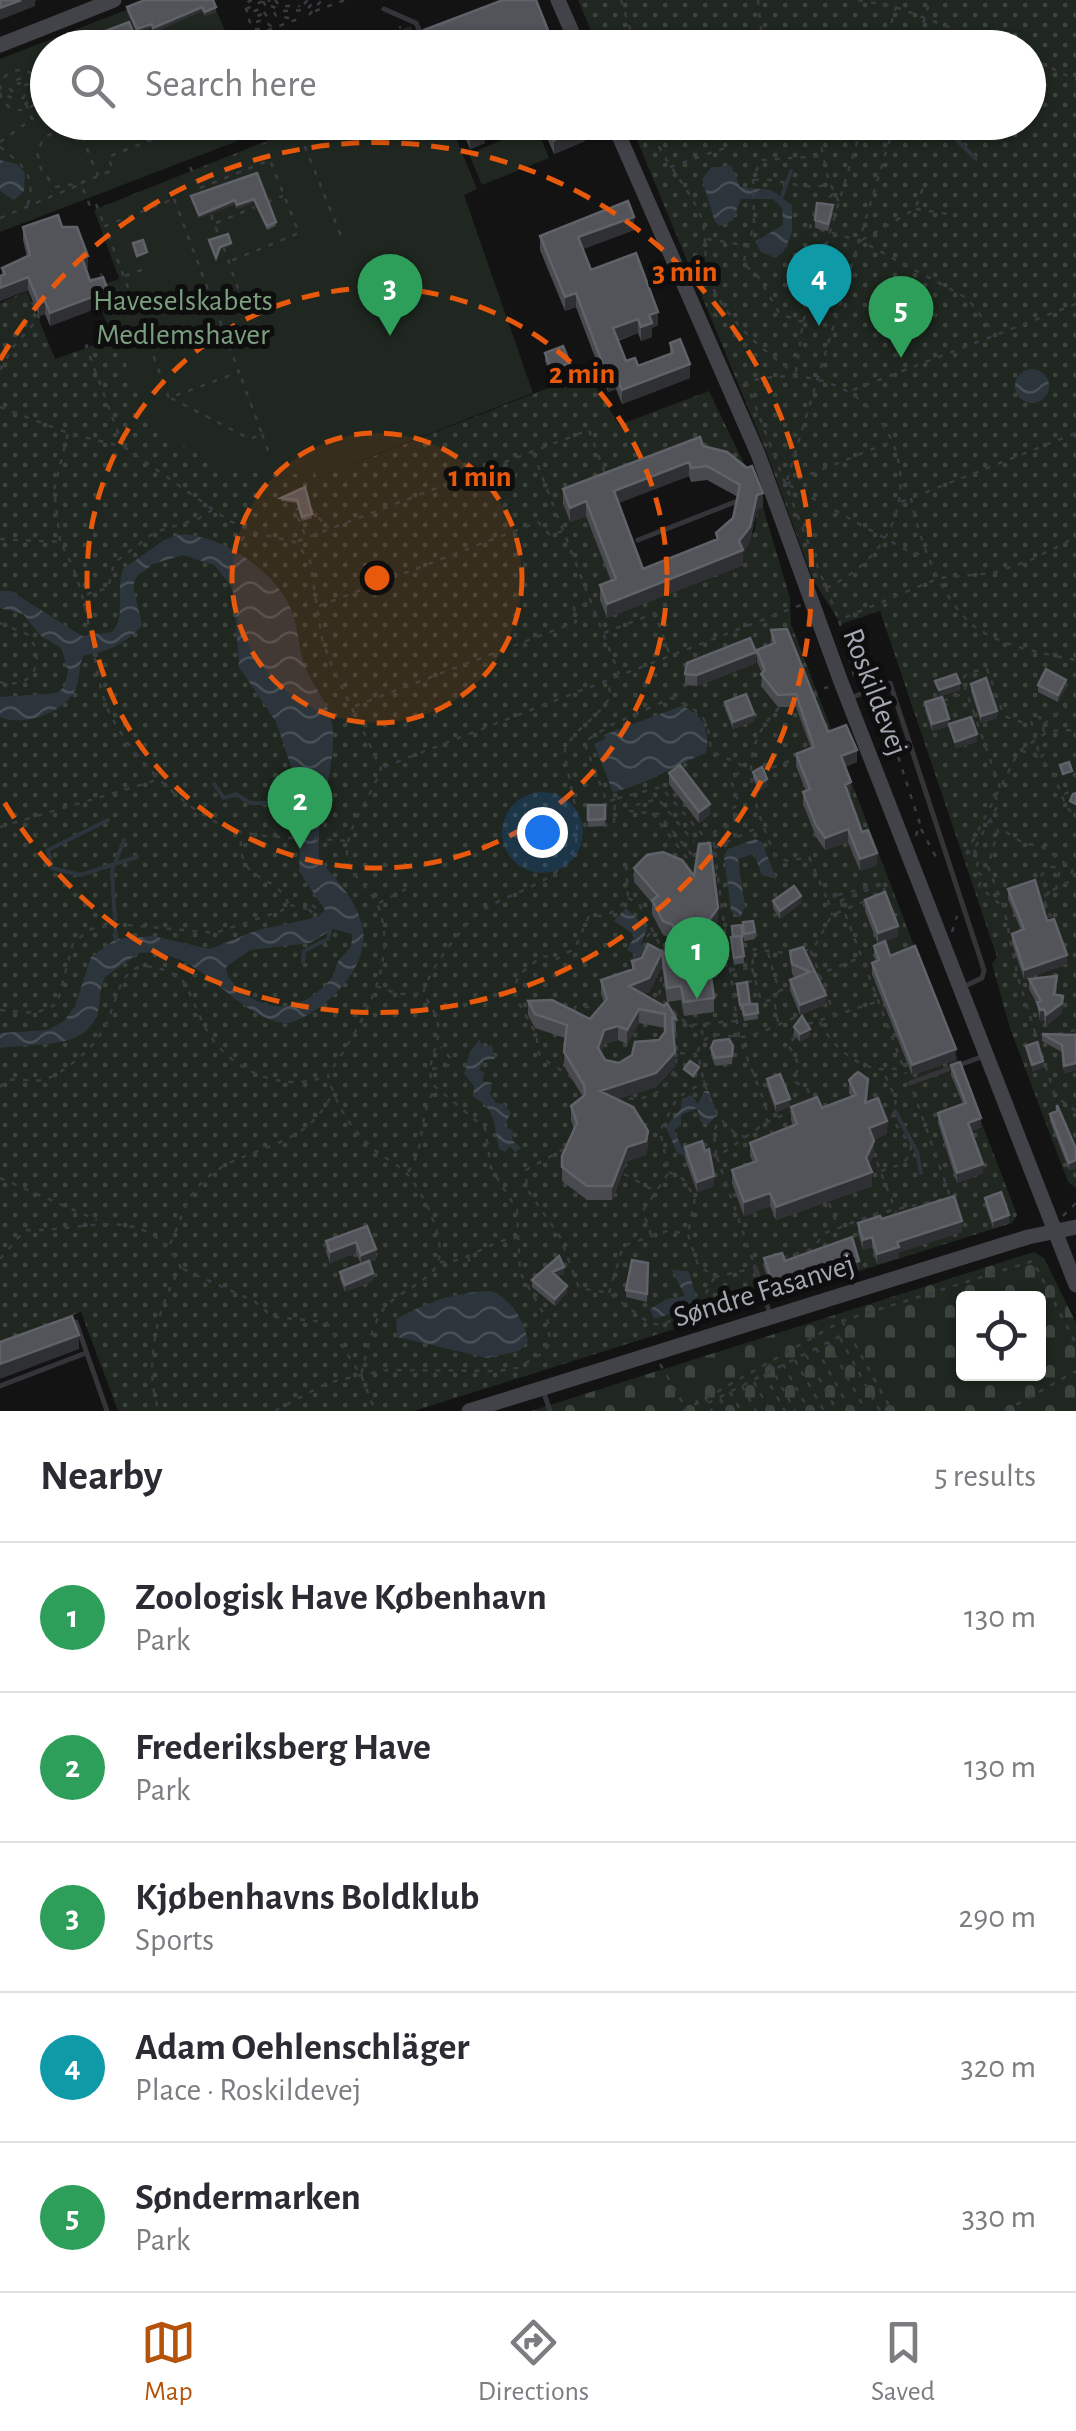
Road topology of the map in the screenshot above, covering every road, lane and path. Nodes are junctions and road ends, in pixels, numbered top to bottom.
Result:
1 (114, 0) edge
2 (328, 0) edge
3 (558, 0) edge
4 (621, 0) edge
5 (758, 0) edge
6 (858, 0) edge
7 (898, 0) edge
8 (930, 0) edge
9 (259, 1) edge
10 (318, 1) edge
11 (342, 1) edge
12 (305, 5) edge
13 (896, 7) junction
14 (326, 8) junction
15 (270, 9) edge
16 (384, 9) dead end
17 (315, 11) junction
18 (309, 15) dead end
19 (303, 17) dead end
20 (297, 19) junction
21 (409, 20) junction
22 (924, 20) junction
23 (256, 22) dead end
24 (284, 24) junction
25 (274, 28) junction
26 (38, 30) edge
27 (264, 30) edge
28 (270, 30) edge
29 (394, 30) edge
30 (419, 30) edge
31 (571, 30) edge
32 (630, 30) edge
33 (761, 30) edge
34 (889, 30) edge
35 (921, 30) edge
36 (953, 30) edge
37 (30, 33) edge
38 (0, 45) edge
39 (1046, 66) edge
40 (1076, 80) edge
41 (30, 87) edge
42 (22, 90) junction
43 (3, 96) edge
44 (30, 113) edge
45 (30, 121) edge
46 (43, 140) edge
47 (83, 140) edge
48 (152, 140) edge
49 (302, 140) edge
50 (621, 140) edge
51 (658, 140) edge
52 (819, 140) edge
53 (858, 140) edge
54 (890, 140) edge
55 (0, 144) edge
56 (728, 146) dead end
57 (821, 156) junction
58 (40, 167) junction
59 (190, 167) dead end
60 (670, 167) junction
61 (28, 172) junction
62 (98, 176) junction
63 (754, 181) junction
64 (830, 184) junction
65 (81, 185) junction
66 (200, 188) junction
67 (923, 188) dead end
68 (833, 194) junction
69 (284, 196) junction
70 (840, 203) junction
71 (96, 204) dead end
72 (90, 206) dead end
73 (26, 208) junction
74 (915, 209) junction
75 (955, 215) dead end
76 (0, 218) edge
77 (215, 224) junction
78 (104, 226) junction
79 (830, 234) junction
80 (705, 238) junction
81 (342, 240) dead end
82 (861, 241) junction
83 (745, 245) junction
84 (228, 262) junction
85 (144, 268) dead end
86 (102, 274) edge
87 (124, 276) junction
88 (30, 294) edge
89 (1076, 304) edge
90 (216, 310) junction
91 (804, 322) junction
92 (996, 336) junction
93 (0, 370) edge
94 (239, 372) junction
95 (796, 373) junction
96 (819, 379) junction
97 (851, 391) junction
98 (170, 398) junction
99 (0, 406) edge
100 (1076, 432) edge
101 (68, 433) junction
102 (262, 434) junction
103 (892, 442) junction
104 (124, 447) junction
105 (532, 450) junction
106 (270, 456) dead end
107 (606, 478) edge
108 (772, 489) junction
109 (910, 498) junction
110 (735, 502) edge
111 (899, 502) junction
112 (213, 510) junction
113 (329, 529) junction
114 (248, 530) junction
115 (563, 531) junction
116 (306, 538) junction
117 (886, 538) junction
118 (1076, 538) edge
119 (0, 540) edge
120 (638, 540) dead end
121 (60, 542) junction
122 (295, 542) junction
123 (235, 552) dead end
124 (927, 556) junction
125 (939, 578) junction
126 (826, 588) junction
127 (85, 594) junction
128 (811, 601) junction
129 (590, 602) junction
130 (318, 606) junction
131 (839, 620) junction
132 (0, 623) edge
133 (603, 634) junction
134 (670, 656) junction
135 (1076, 660) edge
136 (619, 676) junction
137 (848, 679) junction
138 (607, 680) junction
139 (0, 682) edge
140 (870, 690) junction
141 (965, 693) junction
142 (809, 694) edge
143 (848, 699) junction
144 (943, 701) junction
145 (354, 706) junction
146 (928, 706) edge
147 (1067, 706) dead end
148 (779, 708) edge
149 (877, 713) junction
150 (901, 716) junction
151 (976, 718) junction
152 (1030, 725) junction
153 (1043, 725) junction
154 (1076, 730) edge
155 (1046, 735) junction
156 (1033, 739) junction
157 (1019, 751) junction
158 (1044, 754) dead end
159 (808, 755) edge
160 (1040, 758) junction
161 (381, 768) junction
162 (747, 768) junction
163 (750, 776) junction
164 (159, 780) junction
165 (1000, 788) junction
166 (1076, 790) edge
167 (1064, 794) junction
168 (996, 795) junction
169 (616, 799) junction
170 (1076, 815) edge
171 (990, 820) junction
172 (614, 823) dead end
173 (762, 825) junction
174 (0, 827) edge
175 (920, 828) junction
176 (998, 830) junction
177 (242, 832) junction
178 (348, 841) junction
179 (694, 842) dead end
180 (714, 848) junction
181 (974, 850) junction
182 (908, 853) junction
183 (626, 860) dead end
184 (939, 864) dead end
185 (884, 883) junction
186 (406, 889) dead end
187 (1052, 891) junction
188 (838, 895) junction
189 (628, 898) junction
190 (828, 899) junction
191 (840, 901) junction
192 (378, 904) junction
193 (288, 905) junction
194 (842, 908) junction
195 (1004, 908) junction
196 (308, 909) dead end
197 (832, 915) junction
198 (957, 916) dead end
199 (1053, 918) edge
200 (1043, 919) edge
201 (1020, 926) edge
202 (1006, 928) junction
203 (654, 930) junction
204 (726, 936) junction
205 (694, 941) edge
206 (945, 949) junction
207 (810, 950) junction
208 (652, 952) edge
209 (768, 952) junction
210 (860, 958) junction
211 (752, 968) junction
212 (730, 970) junction
213 (820, 974) junction
214 (806, 980) edge
215 (754, 981) junction
216 (732, 984) junction
217 (793, 985) edge
218 (376, 986) junction
219 (960, 988) junction
220 (779, 991) junction
221 (423, 994) junction
222 (774, 1000) junction
223 (877, 1001) junction
224 (601, 1008) edge
225 (0, 1010) edge
226 (534, 1011) edge
227 (524, 1015) junction
228 (570, 1016) edge
229 (835, 1016) junction
230 (797, 1020) junction
231 (737, 1021) junction
232 (540, 1022) edge
233 (820, 1022) junction
234 (778, 1024) junction
235 (688, 1025) junction
236 (800, 1026) edge
237 (1076, 1030) edge
238 (675, 1032) edge
239 (1053, 1035) edge
240 (740, 1037) junction
241 (795, 1037) edge
242 (703, 1040) junction
243 (670, 1041) edge
244 (439, 1046) junction
245 (671, 1053) junction
246 (679, 1054) junction
247 (986, 1054) junction
248 (698, 1055) junction
249 (562, 1061) edge
250 (903, 1066) junction
251 (430, 1069) junction
252 (572, 1072) edge
253 (884, 1073) junction
254 (328, 1074) junction
255 (662, 1077) edge
256 (706, 1080) junction
257 (578, 1082) edge
258 (910, 1083) junction
259 (0, 1087) edge
260 (435, 1089) junction
261 (640, 1090) edge
262 (627, 1091) edge
263 (332, 1093) junction
264 (605, 1104) edge
265 (809, 1104) edge
266 (801, 1108) edge
267 (1076, 1111) edge
268 (719, 1118) junction
269 (768, 1122) junction
270 (747, 1137) junction
271 (777, 1146) edge
272 (564, 1149) edge
273 (716, 1157) junction
274 (877, 1162) dead end
275 (881, 1171) junction
276 (669, 1172) junction
277 (407, 1174) junction
278 (624, 1174) edge
279 (0, 1178) edge
280 (653, 1190) junction
281 (829, 1203) edge
282 (896, 1213) junction
283 (98, 1220) junction
284 (1076, 1227) edge
285 (838, 1228) junction
286 (1052, 1232) junction
287 (688, 1235) junction
288 (652, 1236) junction
289 (518, 1238) junction
290 (170, 1246) junction
291 (467, 1256) junction
292 (0, 1258) edge
293 (439, 1262) junction
294 (472, 1267) dead end
295 (755, 1267) junction
296 (181, 1268) junction
297 (715, 1277) junction
298 (1076, 1286) edge
299 (609, 1293) junction
300 (771, 1317) junction
301 (842, 1321) junction
302 (61, 1328) edge
303 (848, 1332) junction
304 (839, 1336) junction
305 (828, 1342) junction
306 (1076, 1344) edge
307 (816, 1348) junction
308 (87, 1353) junction
309 (656, 1353) junction
310 (805, 1353) junction
311 (794, 1359) junction
312 (768, 1362) junction
313 (783, 1364) junction
314 (772, 1370) junction
315 (1076, 1371) edge
316 (764, 1374) junction
317 (361, 1375) junction
318 (753, 1380) junction
319 (742, 1385) junction
320 (0, 1386) edge
321 (543, 1389) junction
322 (730, 1392) junction
323 (704, 1396) junction
324 (719, 1397) junction
325 (696, 1400) junction
326 (708, 1403) junction
327 (684, 1409) edge
328 (107, 1411) edge
329 (159, 1411) edge
330 (275, 1411) edge
331 (375, 1411) edge
332 (469, 1411) edge
333 (550, 1411) edge
334 (702, 1411) edge
335 (712, 1411) edge
336 (726, 1411) edge
337 (740, 1411) edge
338 (756, 1411) edge
339 (770, 1411) edge
340 (785, 1411) edge
341 (795, 1411) edge
342 (809, 1411) edge
343 (824, 1411) edge
344 (837, 1411) edge
345 (851, 1411) edge
346 (866, 1411) edge
347 (880, 1411) edge
348 (892, 1411) edge
349 (1005, 1411) edge

1 - 26 street
2 - 14 path
3 - 31 street
4 - 32 path
5 - 33 path
6 - 13 path
7 - 13 path
8 - 22 path
9 - 15 path
9 - 15 path
10 - 12 path
10 - 17 path
11 - 14 path
12 - 15 path
12 - 15 path
13 - 22 path
13 - 34 path
14 - 17 path
15 - 20 path
15 - 24 path
15 - 27 path
16 - 21 lane
17 - 18 path
19 - 20 path
20 - 24 path
21 - 29 path
21 - 30 lane
22 - 35 path
22 - 36 path
23 - 25 path
24 - 25 path
25 - 28 path
37 - 38 street
39 - 40 path
41 - 42 path
42 - 43 path
42 - 43 path
42 - 43 path
42 - 44 path
45 - 55 path
46 - 58 path
47 - 62 path
48 - 62 path
49 - 81 path
50 - 108 street, Roskildevej
51 - 60 path
52 - 57 path
53 - 70 path
54 - 82 path
55 - 61 path
56 - 60 path
57 - 63 path
57 - 64 path
58 - 61 path
58 - 65 path
59 - 66 path
60 - 80 path
61 - 73 path
62 - 65 path
63 - 64 path
63 - 83 path
64 - 68 path
65 - 72 path
65 - 73 path
66 - 69 path
66 - 77 path
67 - 74 path
68 - 70 path
68 - 79 path
69 - 77 path
69 - 84 path
70 - 79 path
71 - 78 path
73 - 76 path
74 - 75 path
74 - 82 path
77 - 84 path
78 - 87 path
78 - 90 path
79 - 82 path
79 - 91 path
80 - 83 path
80 - 95 path
82 - 92 path
82 - 96 path
83 - 91 path
84 - 90 path
85 - 87 path
86 - 104 path
87 - 98 path
88 - 93 path
89 - 92 path
90 - 94 path
91 - 95 path
92 - 97 path
94 - 98 path
94 - 102 path
95 - 96 path
95 - 108 path
96 - 97 path
96 - 108 path
97 - 103 path
98 - 102 path
99 - 101 path
100 - 109 path
101 - 104 path
101 - 121 path
102 - 106 path
103 - 108 path
103 - 111 path
104 - 112 path
105 - 107 path
105 - 113 path
105 - 115 path
108 - 117 path
108 - 126 path
108 - 128 street, Roskildevej
109 - 111 path
109 - 124 path
110 - 120 lane
111 - 117 path
112 - 114 path
112 - 127 path
113 - 116 path
113 - 116 path
114 - 122 path
114 - 123 path
115 - 129 path
115 - 130 path
116 - 122 path
117 - 124 path
117 - 126 path
118 - 125 path
119 - 121 path
121 - 127 path
122 - 130 path
124 - 125 path
125 - 131 path
125 - 135 path
126 - 131 path
127 - 164 path
128 - 134 path
128 - 137 street, Roskildevej
129 - 133 path
129 - 145 path
130 - 145 path
131 - 137 path
132 - 139 path
133 - 134 path
133 - 136 path
134 - 136 path
136 - 138 path
137 - 140 path
137 - 142 path
137 - 143 street, Roskildevej
138 - 161 path
138 - 221 path
140 - 143 lane
140 - 149 path
140 - 150 lane
141 - 144 path
141 - 151 path
141 - 152 path
143 - 182 street, Roskildevej
144 - 146 path
144 - 151 path
145 - 161 path
147 - 153 path
148 - 162 path
149 - 150 path
149 - 175 path
150 - 219 lane
151 - 165 path
152 - 153 path
152 - 156 path
153 - 155 path
154 - 155 path
155 - 156 path
156 - 157 path
156 - 160 path
157 - 160 path
157 - 165 path
158 - 160 path
159 - 163 path
160 - 167 path
161 - 178 path
162 - 163 path
162 - 169 path
162 - 180 path
163 - 173 path
164 - 174 path
164 - 177 path
165 - 168 path
166 - 167 path
167 - 170 path
168 - 171 path
168 - 181 path
169 - 172 path
169 - 180 path
171 - 176 path
171 - 181 path
173 - 180 path
173 - 190 path
175 - 182 path
175 - 184 path
176 - 187 path, bridge
176 - 195 path
177 - 178 path
177 - 193 path
178 - 192 path
179 - 180 path
180 - 204 path
181 - 195 path
182 - 206 street, Roskildevej
183 - 189 path
185 - 188 path
185 - 191 path
185 - 194 path
186 - 192 path
187 - 199 path, bridge
187 - 200 path, bridge
188 - 190 path
188 - 191 path
189 - 203 path
189 - 227 path
190 - 197 path
191 - 194 path
192 - 218 path
193 - 196 path
193 - 225 path
194 - 197 path
194 - 210 path
195 - 202 path
197 - 207 path
198 - 206 path
201 - 202 path
202 - 267 path
203 - 208 path
203 - 235 path
204 - 205 path
204 - 212 path
206 - 219 street, Roskildevej
207 - 209 path
207 - 213 path
209 - 211 path
209 - 220 path
210 - 213 path
210 - 223 path
211 - 212 path
211 - 215 path
212 - 216 path
213 - 214 path
213 - 229 path
215 - 216 path
215 - 222 path
216 - 231 path
217 - 220 path
218 - 221 path
218 - 254 path
219 - 247 street, Roskildevej
220 - 222 path
221 - 244 path
222 - 234 path
223 - 229 path
223 - 250 path
224 - 228 path
226 - 227 path
227 - 232 path
227 - 257 path
229 - 233 path
230 - 233 path
230 - 234 path
230 - 236 path
231 - 235 path
231 - 240 path
233 - 253 path
234 - 240 path
235 - 242 path
237 - 239 path
238 - 246 path
240 - 242 path
240 - 269 path
241 - 265 path
242 - 248 path
243 - 245 path
244 - 251 path
244 - 251 path
245 - 246 path
245 - 255 path
246 - 248 path
246 - 264 path
247 - 258 lane
247 - 286 street, Roskildevej
248 - 256 path
249 - 252 path
250 - 253 path
250 - 258 path
251 - 260 path
253 - 275 path
254 - 259 path
254 - 263 path
256 - 268 path
256 - 276 path
258 - 282 path
260 - 277 path
260 - 289 path
261 - 262 path
263 - 277 path
263 - 290 path
266 - 269 path
268 - 270 path
268 - 273 path
269 - 270 path
269 - 271 path
270 - 273 path
272 - 299 path
273 - 295 path
274 - 275 path
275 - 282 path
276 - 280 path
276 - 287 path
277 - 293 path
278 - 280 path
279 - 283 path
280 - 288 path
281 - 285 path
282 - 285 path
283 - 290 path
283 - 292 path
284 - 286 street, Søndre Fasanvej
285 - 295 path
286 - 298 street, Roskildevej
286 - 300 street, Søndre Fasanvej
287 - 288 path
287 - 297 path
288 - 299 path
289 - 291 path
289 - 317 path
290 - 296 path
291 - 293 path
291 - 294 path
293 - 317 path
295 - 297 path
295 - 300 lane
296 - 317 path
296 - 329 path
297 - 299 path
300 - 309 street, Søndre Fasanvej
301 - 303 path
301 - 306 path
301 - 312 path
302 - 308 lane
303 - 304 path
303 - 348 path
304 - 305 path
304 - 347 path
305 - 307 path
305 - 346 path
307 - 310 path
307 - 345 path
308 - 320 lane
308 - 328 lane
309 - 321 street, Søndre Fasanvej
309 - 327 path
310 - 311 path
310 - 344 path
311 - 313 path
311 - 343 path
312 - 314 path
312 - 323 path
313 - 314 path
313 - 342 path
314 - 316 path
314 - 341 path
315 - 349 path
316 - 318 path
316 - 340 path
317 - 330 path
317 - 331 path
318 - 319 path
318 - 339 path
319 - 322 path
319 - 338 path
321 - 332 street, Søndre Fasanvej
321 - 333 lane
322 - 324 path
322 - 337 path
323 - 325 path
323 - 326 path
324 - 326 path
324 - 336 path
325 - 327 path
325 - 334 path
326 - 335 path

